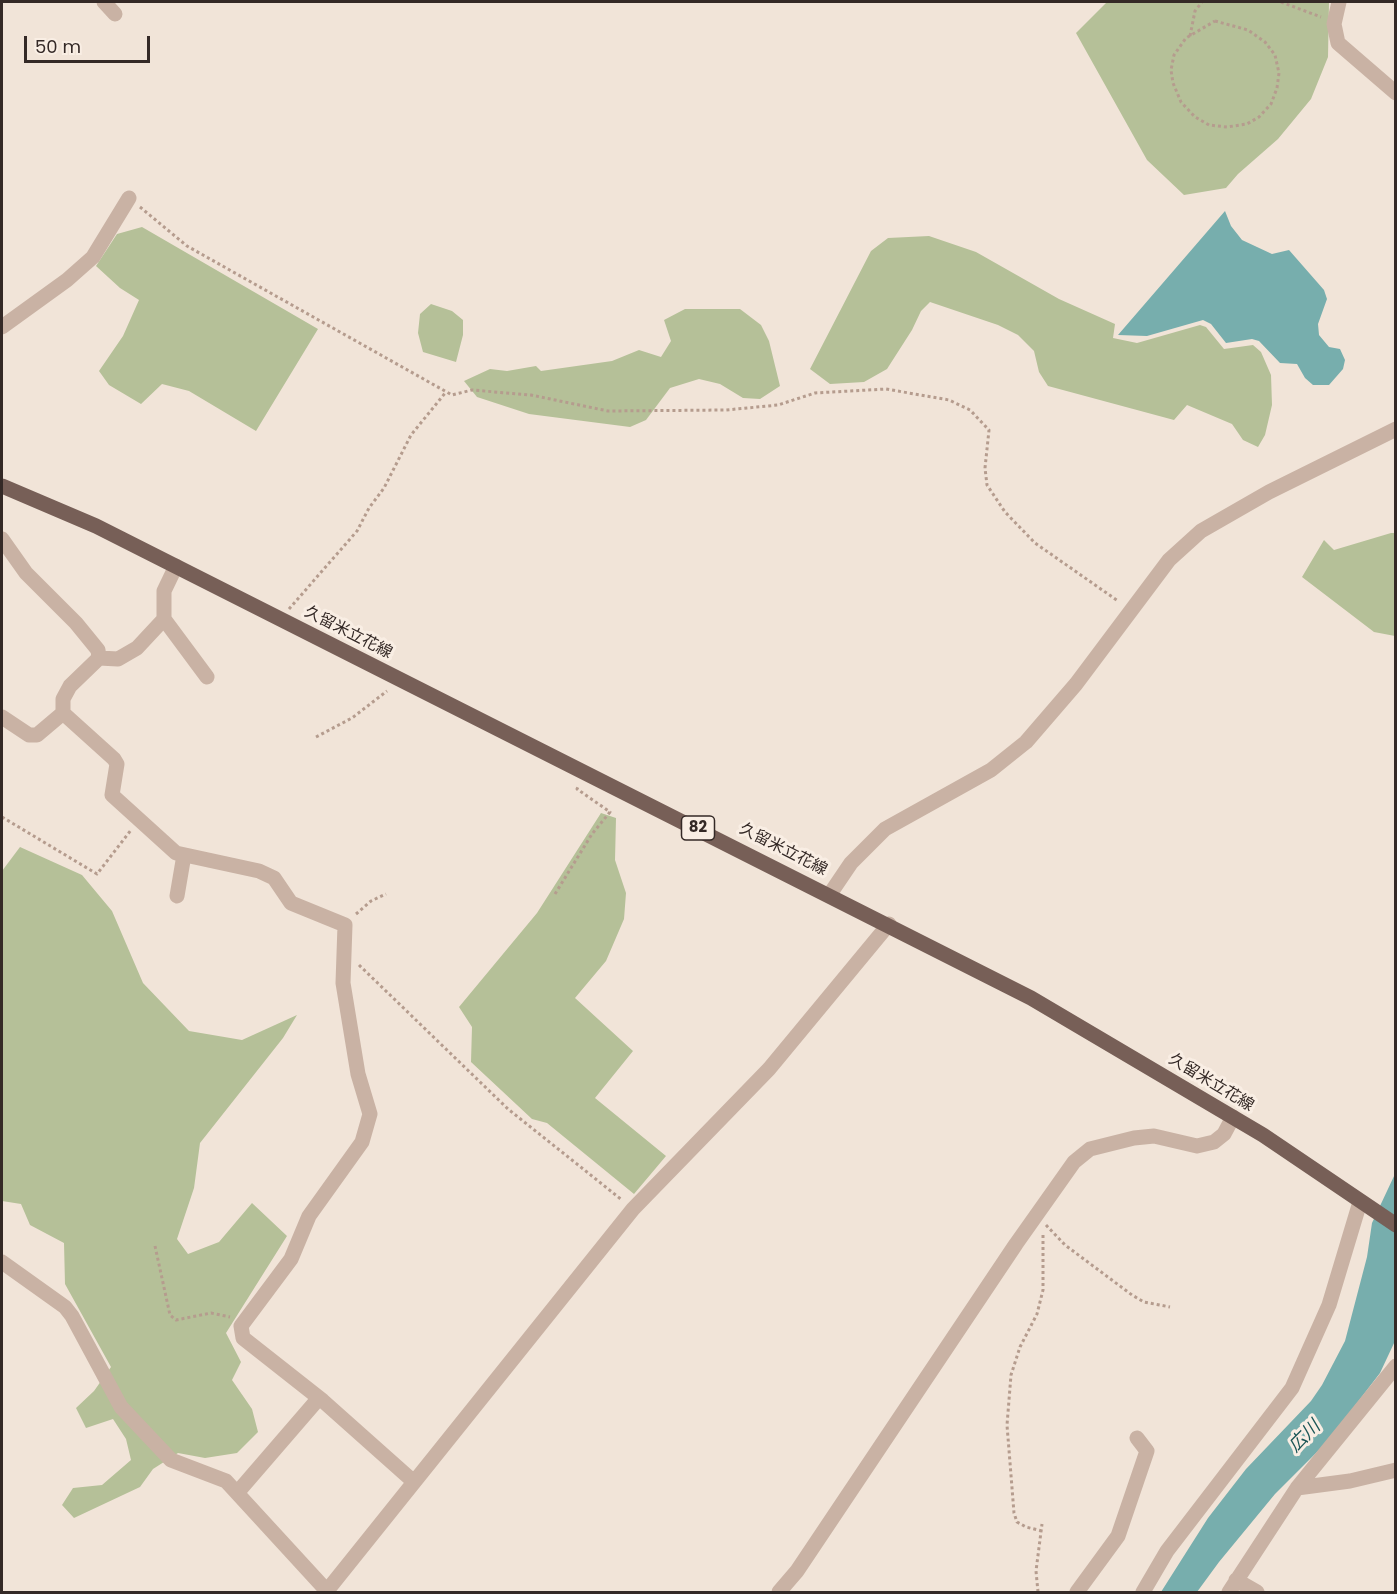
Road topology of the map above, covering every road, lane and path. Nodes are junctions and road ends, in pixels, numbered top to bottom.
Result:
1 (105, 2) edge
2 (1202, 2) edge
3 (1281, 2) edge
4 (1339, 2) edge
5 (115, 14) dead end
6 (1329, 20) dead end
7 (1190, 36) junction
8 (1395, 93) edge
9 (129, 198) joint
10 (2, 327) edge
11 (446, 392) junction
12 (1395, 429) edge
13 (2, 486) edge
14 (2, 539) edge
15 (176, 566) junction
16 (1130, 610) junction
17 (164, 619) junction
18 (280, 619) junction
19 (99, 658) junction
20 (207, 677) dead end
21 (392, 688) dead end
22 (63, 713) junction
23 (2, 717) edge
24 (316, 736) dead end
25 (580, 783) dead end
26 (2, 817) edge
27 (139, 819) junction
28 (184, 855) junction
29 (386, 894) dead end
30 (555, 894) dead end
31 (830, 894) junction
32 (177, 897) dead end
33 (889, 924) junction
34 (345, 925) junction
35 (345, 950) junction
36 (1233, 1117) junction
37 (1366, 1206) junction
38 (633, 1209) junction
39 (1395, 1225) edge
40 (155, 1246) dead end
41 (2, 1262) edge
42 (1170, 1307) dead end
43 (243, 1323) junction
44 (1395, 1366) edge
45 (319, 1398) junction
46 (1137, 1438) dead end
47 (1395, 1470) edge
48 (414, 1482) junction
49 (1297, 1488) junction
50 (237, 1493) junction
51 (1042, 1524) dead end
52 (1042, 1531) junction
53 (1232, 1586) edge
54 (326, 1592) edge
55 (779, 1593) edge
56 (1038, 1593) edge
57 (1077, 1593) edge
58 (1143, 1593) edge
59 (1257, 1593) edge

1 - 5 street
2 - 7 path
3 - 6 path
4 - 8 street
7 - 7 path
9 - 10 street
9 - 11 path
11 - 16 path
11 - 18 path
12 - 16 street
13 - 15 main road, 久留米立花線 / 82
14 - 19 street
15 - 17 street
15 - 18 main road, 久留米立花線 / 82
16 - 31 street
17 - 19 street
17 - 20 street
18 - 31 main road, 久留米立花線 / 82
19 - 22 street
21 - 24 path
22 - 23 street
22 - 27 street
25 - 30 path
26 - 27 path
27 - 28 street
28 - 32 street
28 - 34 street
29 - 34 path
31 - 33 main road, 久留米立花線 / 82
33 - 36 main road, 久留米立花線 / 82
33 - 38 street
34 - 35 street
35 - 38 path
35 - 43 street
36 - 37 main road, 久留米立花線 / 82
36 - 55 street
37 - 39 main road, 久留米立花線 / 82
37 - 58 street
38 - 48 street
40 - 43 path
41 - 50 street
42 - 52 path
43 - 45 street
44 - 49 street
45 - 48 street
45 - 50 street
46 - 57 street
47 - 49 street
48 - 54 street
49 - 53 street
50 - 54 street
51 - 52 path
52 - 56 path
53 - 59 street

